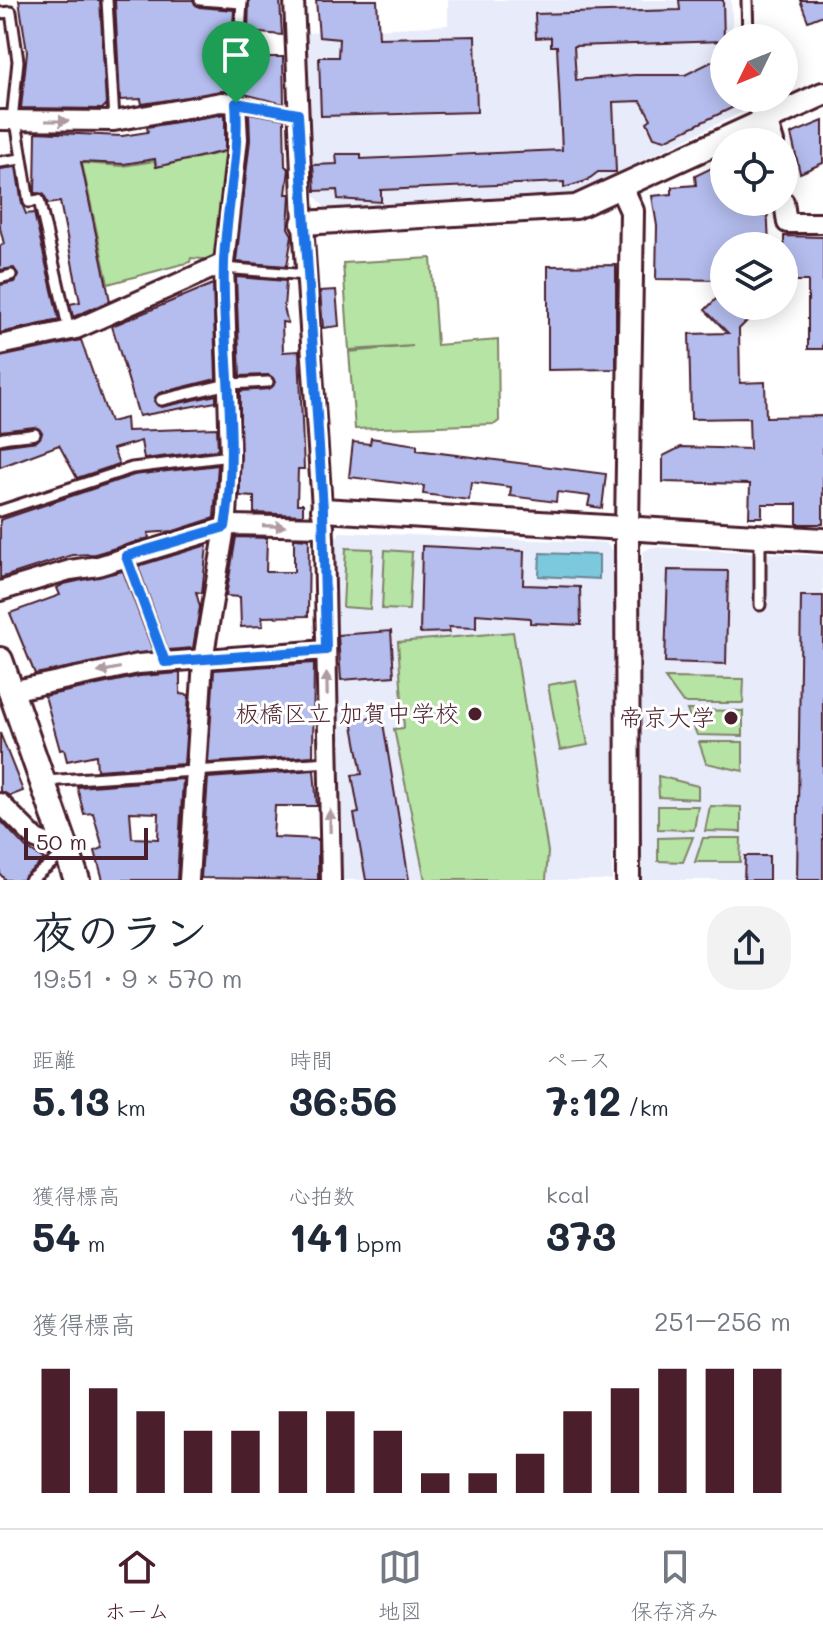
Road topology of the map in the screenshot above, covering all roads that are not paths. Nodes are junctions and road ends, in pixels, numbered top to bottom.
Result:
1 (107, 0) edge
2 (200, 0) edge
3 (294, 0) edge
4 (747, 0) edge
5 (242, 2) edge
6 (0, 13) edge
7 (748, 24) edge
8 (823, 94) edge
9 (236, 103) junction
10 (758, 112) edge
11 (298, 114) junction
12 (9, 120) edge
13 (114, 121) junction
14 (762, 121) junction
15 (766, 128) edge
16 (21, 159) junction
17 (0, 162) edge
18 (622, 189) junction
19 (786, 216) edge
20 (303, 223) junction
21 (823, 223) edge
22 (224, 265) junction
23 (11, 275) dead end
24 (307, 275) junction
25 (0, 278) edge
26 (69, 331) junction
27 (0, 345) edge
28 (268, 382) dead end
29 (228, 384) junction
30 (161, 400) dead end
31 (35, 434) dead end
32 (0, 439) edge
33 (230, 456) junction
34 (0, 511) edge
35 (323, 518) junction
36 (225, 527) junction
37 (627, 527) junction
38 (760, 535) junction
39 (823, 540) edge
40 (126, 556) junction
41 (0, 591) edge
42 (760, 605) dead end
43 (326, 650) junction
44 (203, 660) junction
45 (165, 662) junction
46 (4, 673) edge
47 (329, 762) junction
48 (198, 772) junction
49 (43, 782) junction
50 (0, 803) edge
51 (68, 852) junction
52 (30, 880) edge
53 (77, 880) edge
54 (189, 880) edge
55 (331, 880) edge
56 (628, 880) edge

1 - 13 lane
2 - 5 lane
3 - 11 street
4 - 7 lane
5 - 9 lane
6 - 12 lane
8 - 14 street
9 - 11 lane
9 - 13 street
9 - 22 street
10 - 14 lane
11 - 20 street
12 -> 13 street
12 - 16 lane
14 - 15 street
14 - 18 street
16 - 17 lane
16 - 26 lane
18 - 20 street
18 - 37 street
19 - 21 street
20 - 24 street
22 - 24 lane
22 - 26 street
22 - 29 street
23 - 25 lane
24 - 35 street
26 - 27 street
28 - 29 lane
29 - 30 lane
29 - 33 street
31 - 32 lane
33 - 34 lane
33 - 36 street
36 -> 35 street
35 - 37 street
35 - 43 street
36 - 40 street
36 - 44 street
37 - 38 street
37 - 56 street
38 - 39 street
38 - 42 lane
40 - 41 street
40 - 45 lane
43 - 44 street
47 -> 43 street
44 - 45 street
44 - 48 street
45 -> 46 street
46 - 49 main road
47 - 48 lane
55 -> 47 street
48 - 49 lane
48 - 54 street
49 - 51 main road
50 - 51 street
51 - 52 lane
51 - 53 main road

